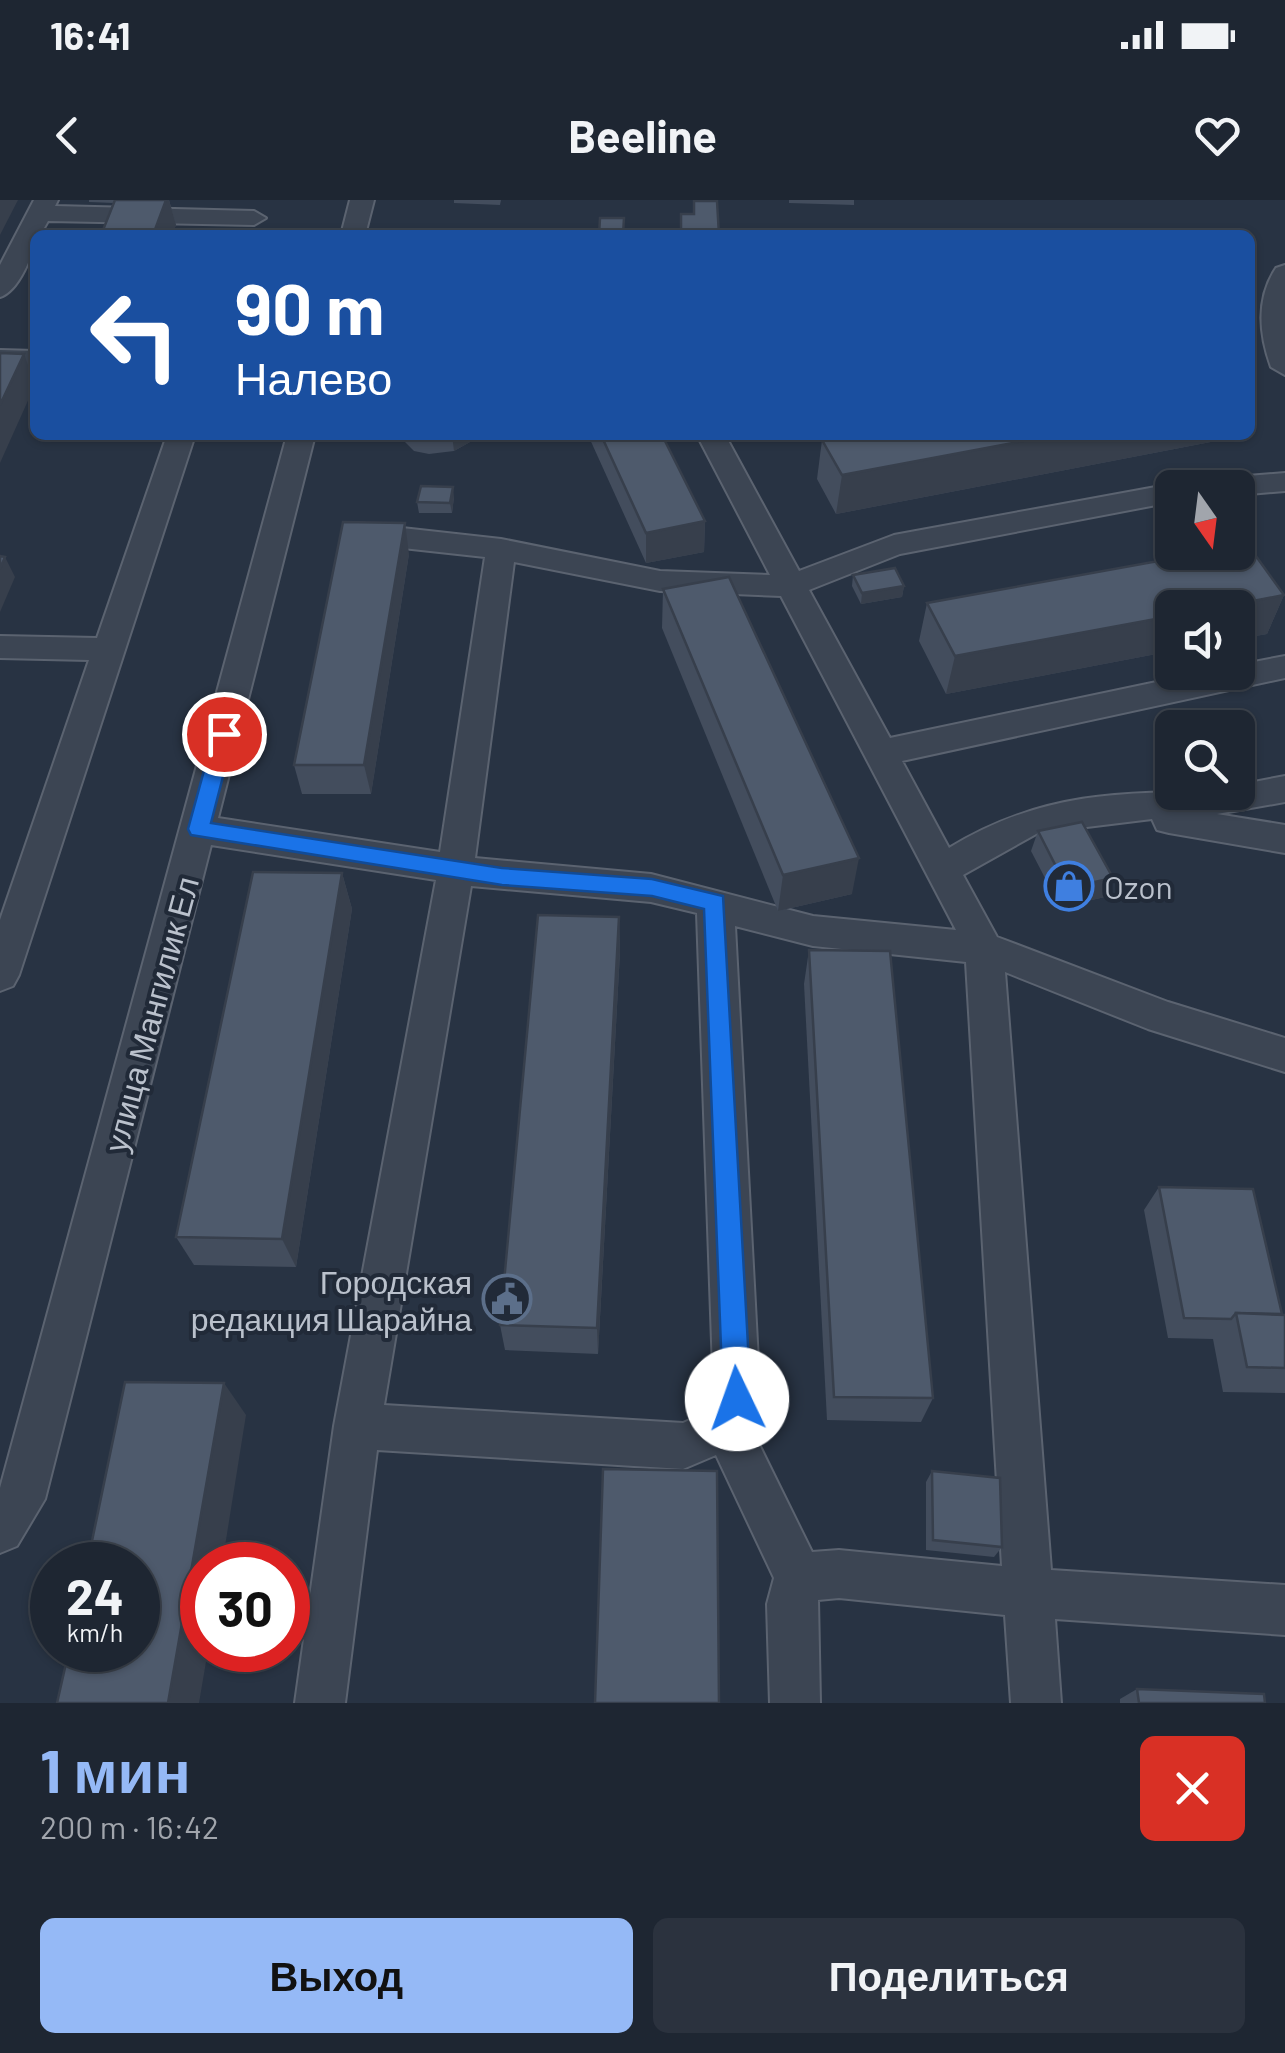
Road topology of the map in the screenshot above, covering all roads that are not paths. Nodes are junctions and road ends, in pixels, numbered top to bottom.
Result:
1 (362, 200) edge
2 (43, 207) edge
3 (254, 218) edge
4 (31, 230) edge
5 (354, 230) edge
6 (30, 232) edge
7 (1285, 273) edge
8 (0, 290) edge
9 (0, 358) edge
10 (30, 358) edge
11 (1285, 367) edge
12 (180, 440) edge
13 (301, 440) edge
14 (714, 440) edge
15 (1285, 482) edge
16 (1255, 484) edge
17 (1155, 497) edge
18 (344, 532) edge
19 (500, 549) junction
20 (791, 586) junction
21 (0, 647) edge
22 (110, 649) junction
23 (1285, 667) edge
24 (880, 753) junction
25 (1285, 789) edge
26 (1107, 809) junction
27 (199, 829) junction
28 (1285, 839) edge
29 (456, 869) junction
30 (942, 870) junction
31 (715, 902) junction
32 (984, 948) junction
33 (0, 975) edge
34 (1285, 1055) edge
35 (356, 1426) junction
36 (727, 1427) junction
37 (0, 1529) edge
38 (800, 1577) junction
39 (1028, 1592) junction
40 (1285, 1610) edge
41 (320, 1703) edge
42 (795, 1703) edge
43 (1036, 1703) edge

1 - 5 street
2 - 3 street
2 - 4 street
6 - 8 street
7 - 11 street
9 - 10 street
12 - 22 street
13 - 27 street, улица Мангилик Ел
14 - 20 street
15 - 16 street
17 - 20 street
18 - 19 street
19 - 20 street
19 - 29 street
20 - 24 street
21 - 22 street
22 - 33 street
23 - 24 street
24 - 30 street
25 - 26 street
26 - 28 street
26 - 30 street
27 - 29 street
27 - 37 street, улица Мангилик Ел
29 - 31 street
29 - 35 street
30 - 32 street
31 - 32 street
31 - 36 street
32 - 34 street
32 - 39 street
35 - 36 street
35 - 41 street
36 - 38 street
38 - 39 street
38 - 42 street
39 - 40 street
39 - 43 street

